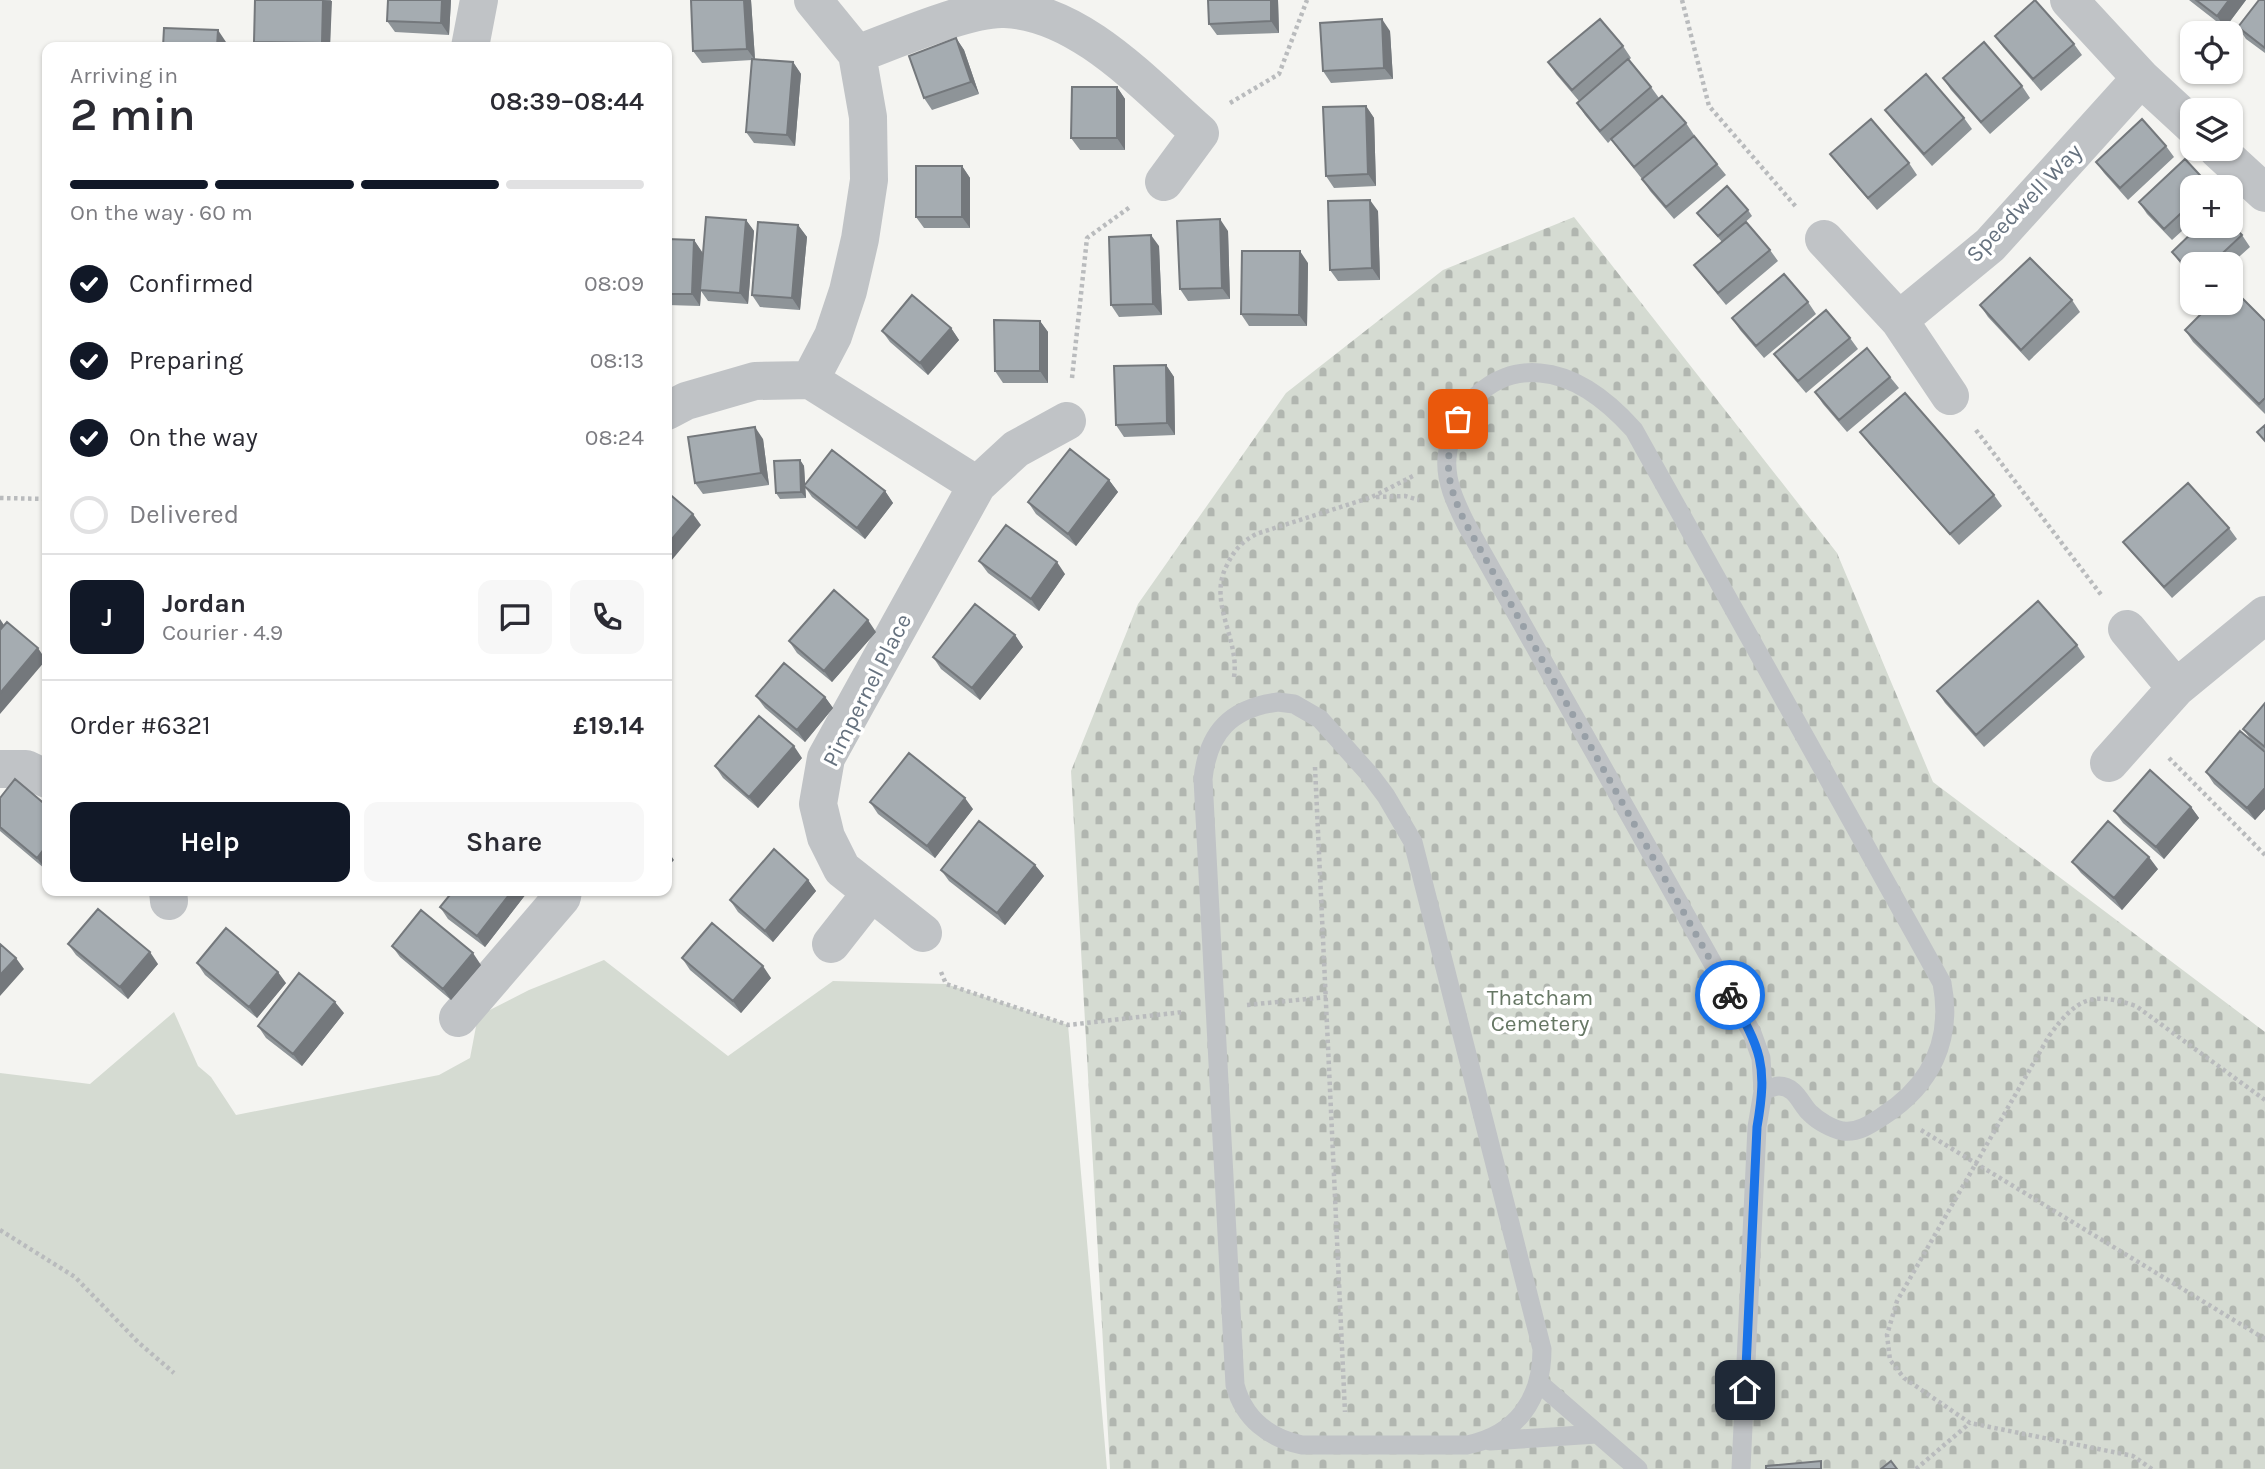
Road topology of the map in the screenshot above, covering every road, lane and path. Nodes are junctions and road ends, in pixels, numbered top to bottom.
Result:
1 (479, 0) edge
2 (813, 0) edge
3 (1307, 0) edge
4 (1682, 0) edge
5 (2069, 0) edge
6 (1035, 6) edge
7 (471, 42) edge
8 (857, 54) junction
9 (2141, 78) junction
10 (2180, 114) edge
11 (1210, 121) junction
12 (2230, 161) edge
13 (1164, 182) joint
14 (2265, 193) edge
15 (1824, 239) joint
16 (1899, 320) junction
17 (810, 380) junction
18 (1950, 396) joint
19 (672, 408) edge
20 (1067, 421) joint
21 (1451, 437) junction
22 (977, 485) junction
23 (0, 498) edge
24 (42, 499) edge
25 (2265, 615) edge
26 (2127, 629) joint
27 (2176, 688) junction
28 (1312, 713) junction
29 (1226, 723) junction
30 (2139, 728) junction
31 (2109, 763) dead end
32 (0, 769) edge
33 (42, 777) edge
34 (2265, 855) edge
35 (871, 893) junction
36 (562, 896) edge
37 (923, 933) joint
38 (831, 944) dead end
39 (458, 1018) dead end
40 (1068, 1025) dead end
41 (1763, 1091) junction
42 (2265, 1100) edge
43 (1891, 1111) junction
44 (1975, 1162) junction
45 (0, 1230) edge
46 (2265, 1339) edge
47 (174, 1373) dead end
48 (1539, 1383) junction
49 (1970, 1423) junction
50 (1597, 1434) junction
51 (1485, 1441) junction
52 (1346, 1445) junction
53 (1638, 1469) edge
54 (1741, 1469) edge
55 (1916, 1469) edge
56 (2151, 1469) edge

1 - 7 street
2 - 8 street
3 - 11 path
4 - 15 path
5 - 9 street
6 - 8 street
6 - 11 street
8 - 17 street
9 - 10 street
9 - 16 street, Speedwell Way
11 - 13 street
12 - 14 street
13 - 20 path
15 - 16 street
16 - 18 street
17 - 19 street
17 - 22 street
18 - 26 path
20 - 22 street, Pimpernel Place
21 - 29 path
21 - 41 lane
21 - 43 lane
22 - 35 street, Pimpernel Place
23 - 24 path
25 - 27 street
26 - 27 street
27 - 30 street
28 - 29 lane
28 - 48 lane
28 - 52 path
29 - 52 lane
30 - 31 street
30 - 34 path
32 - 33 street
35 - 37 street, Pimpernel Place
35 - 38 street
36 - 39 street
37 - 40 path
41 - 43 lane
41 - 54 lane
42 - 44 path
43 - 44 path
44 - 46 path
44 - 49 path
45 - 47 path
48 - 50 lane
48 - 51 lane
49 - 55 path
49 - 56 path
50 - 51 lane
50 - 53 lane
51 - 52 lane

